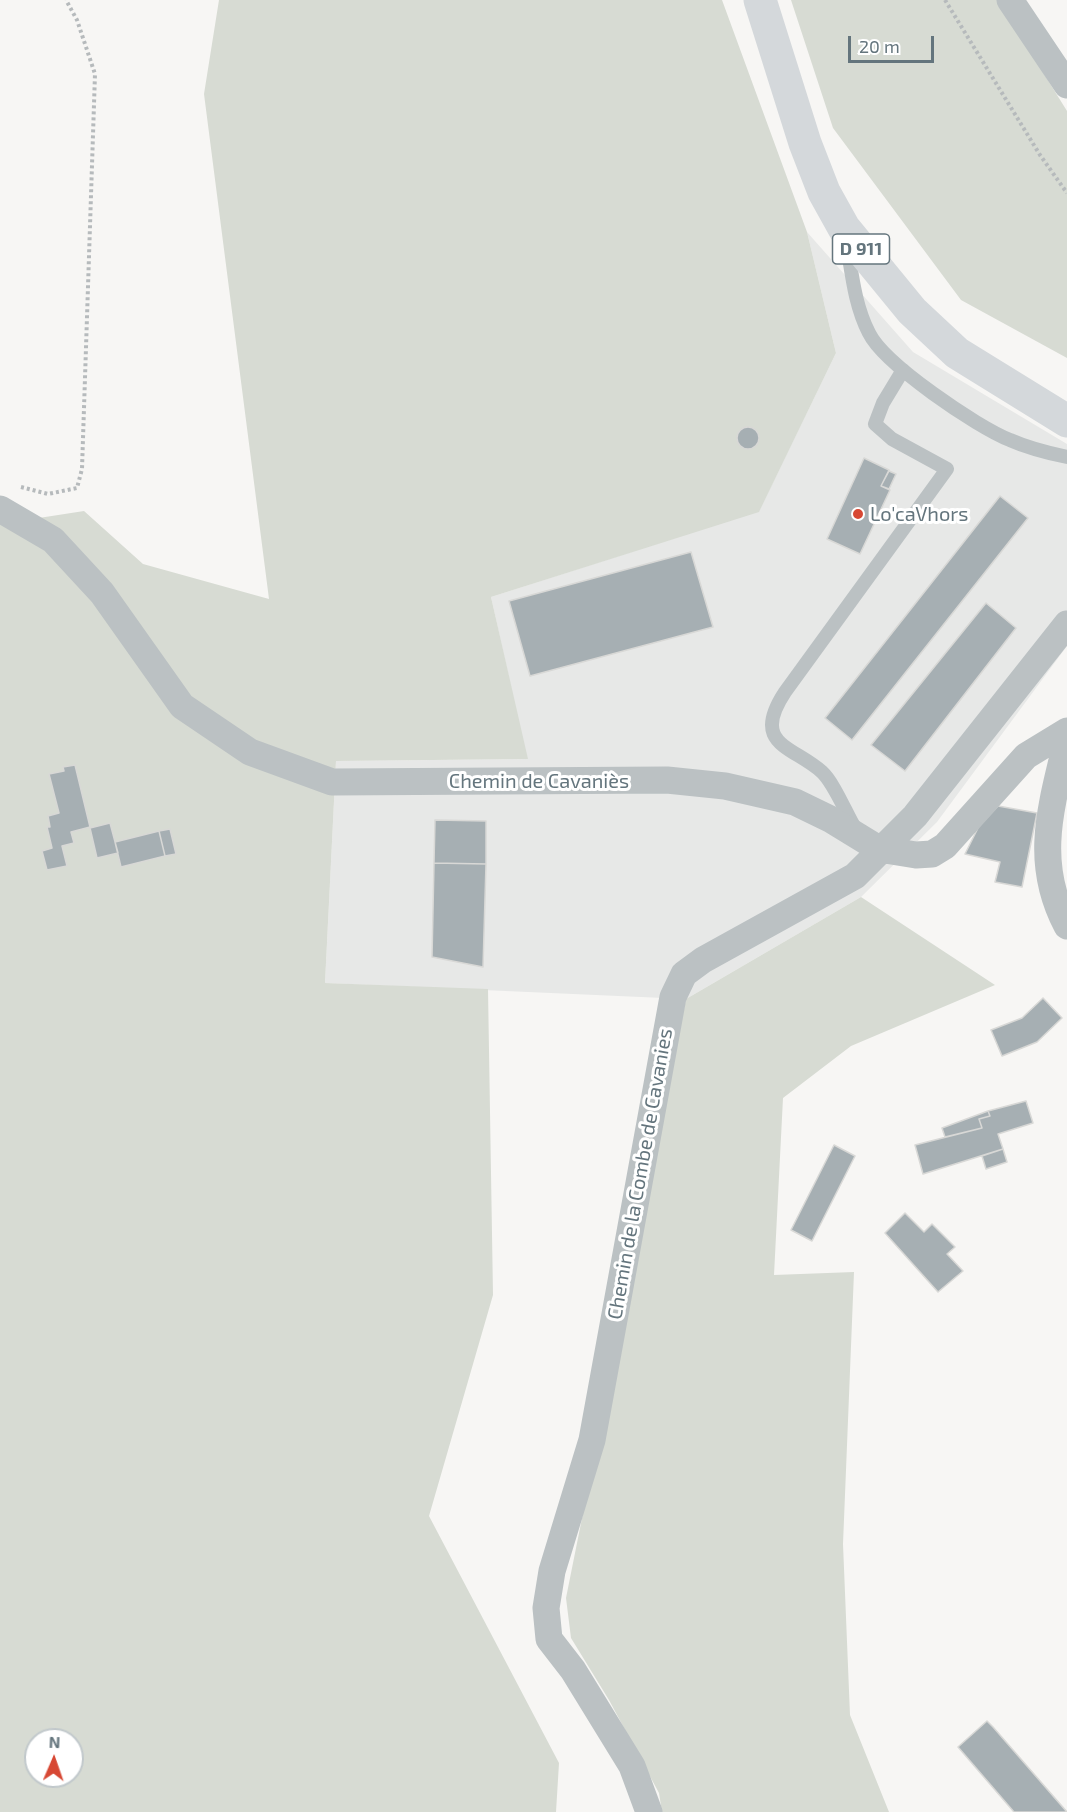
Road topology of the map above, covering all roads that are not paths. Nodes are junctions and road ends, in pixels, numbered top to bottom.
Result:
1 (760, 0) edge
2 (1010, 0) edge
3 (1067, 85) edge
4 (844, 228) junction
5 (903, 370) junction
6 (1067, 421) edge
7 (1067, 457) edge
8 (0, 509) edge
9 (1067, 624) edge
10 (1067, 731) edge
11 (1067, 740) edge
12 (869, 843) junction
13 (1067, 926) edge
14 (649, 1812) edge

1 - 4 main road, D 911
2 - 3 street
4 - 5 lane
4 - 6 main road, D 911
5 - 7 lane
5 - 12 lane
8 - 12 street, Chemin de Cavaniès
9 - 12 street
10 - 12 street
11 - 13 street
12 - 14 street, Chemin de la Combe de Cavanies

